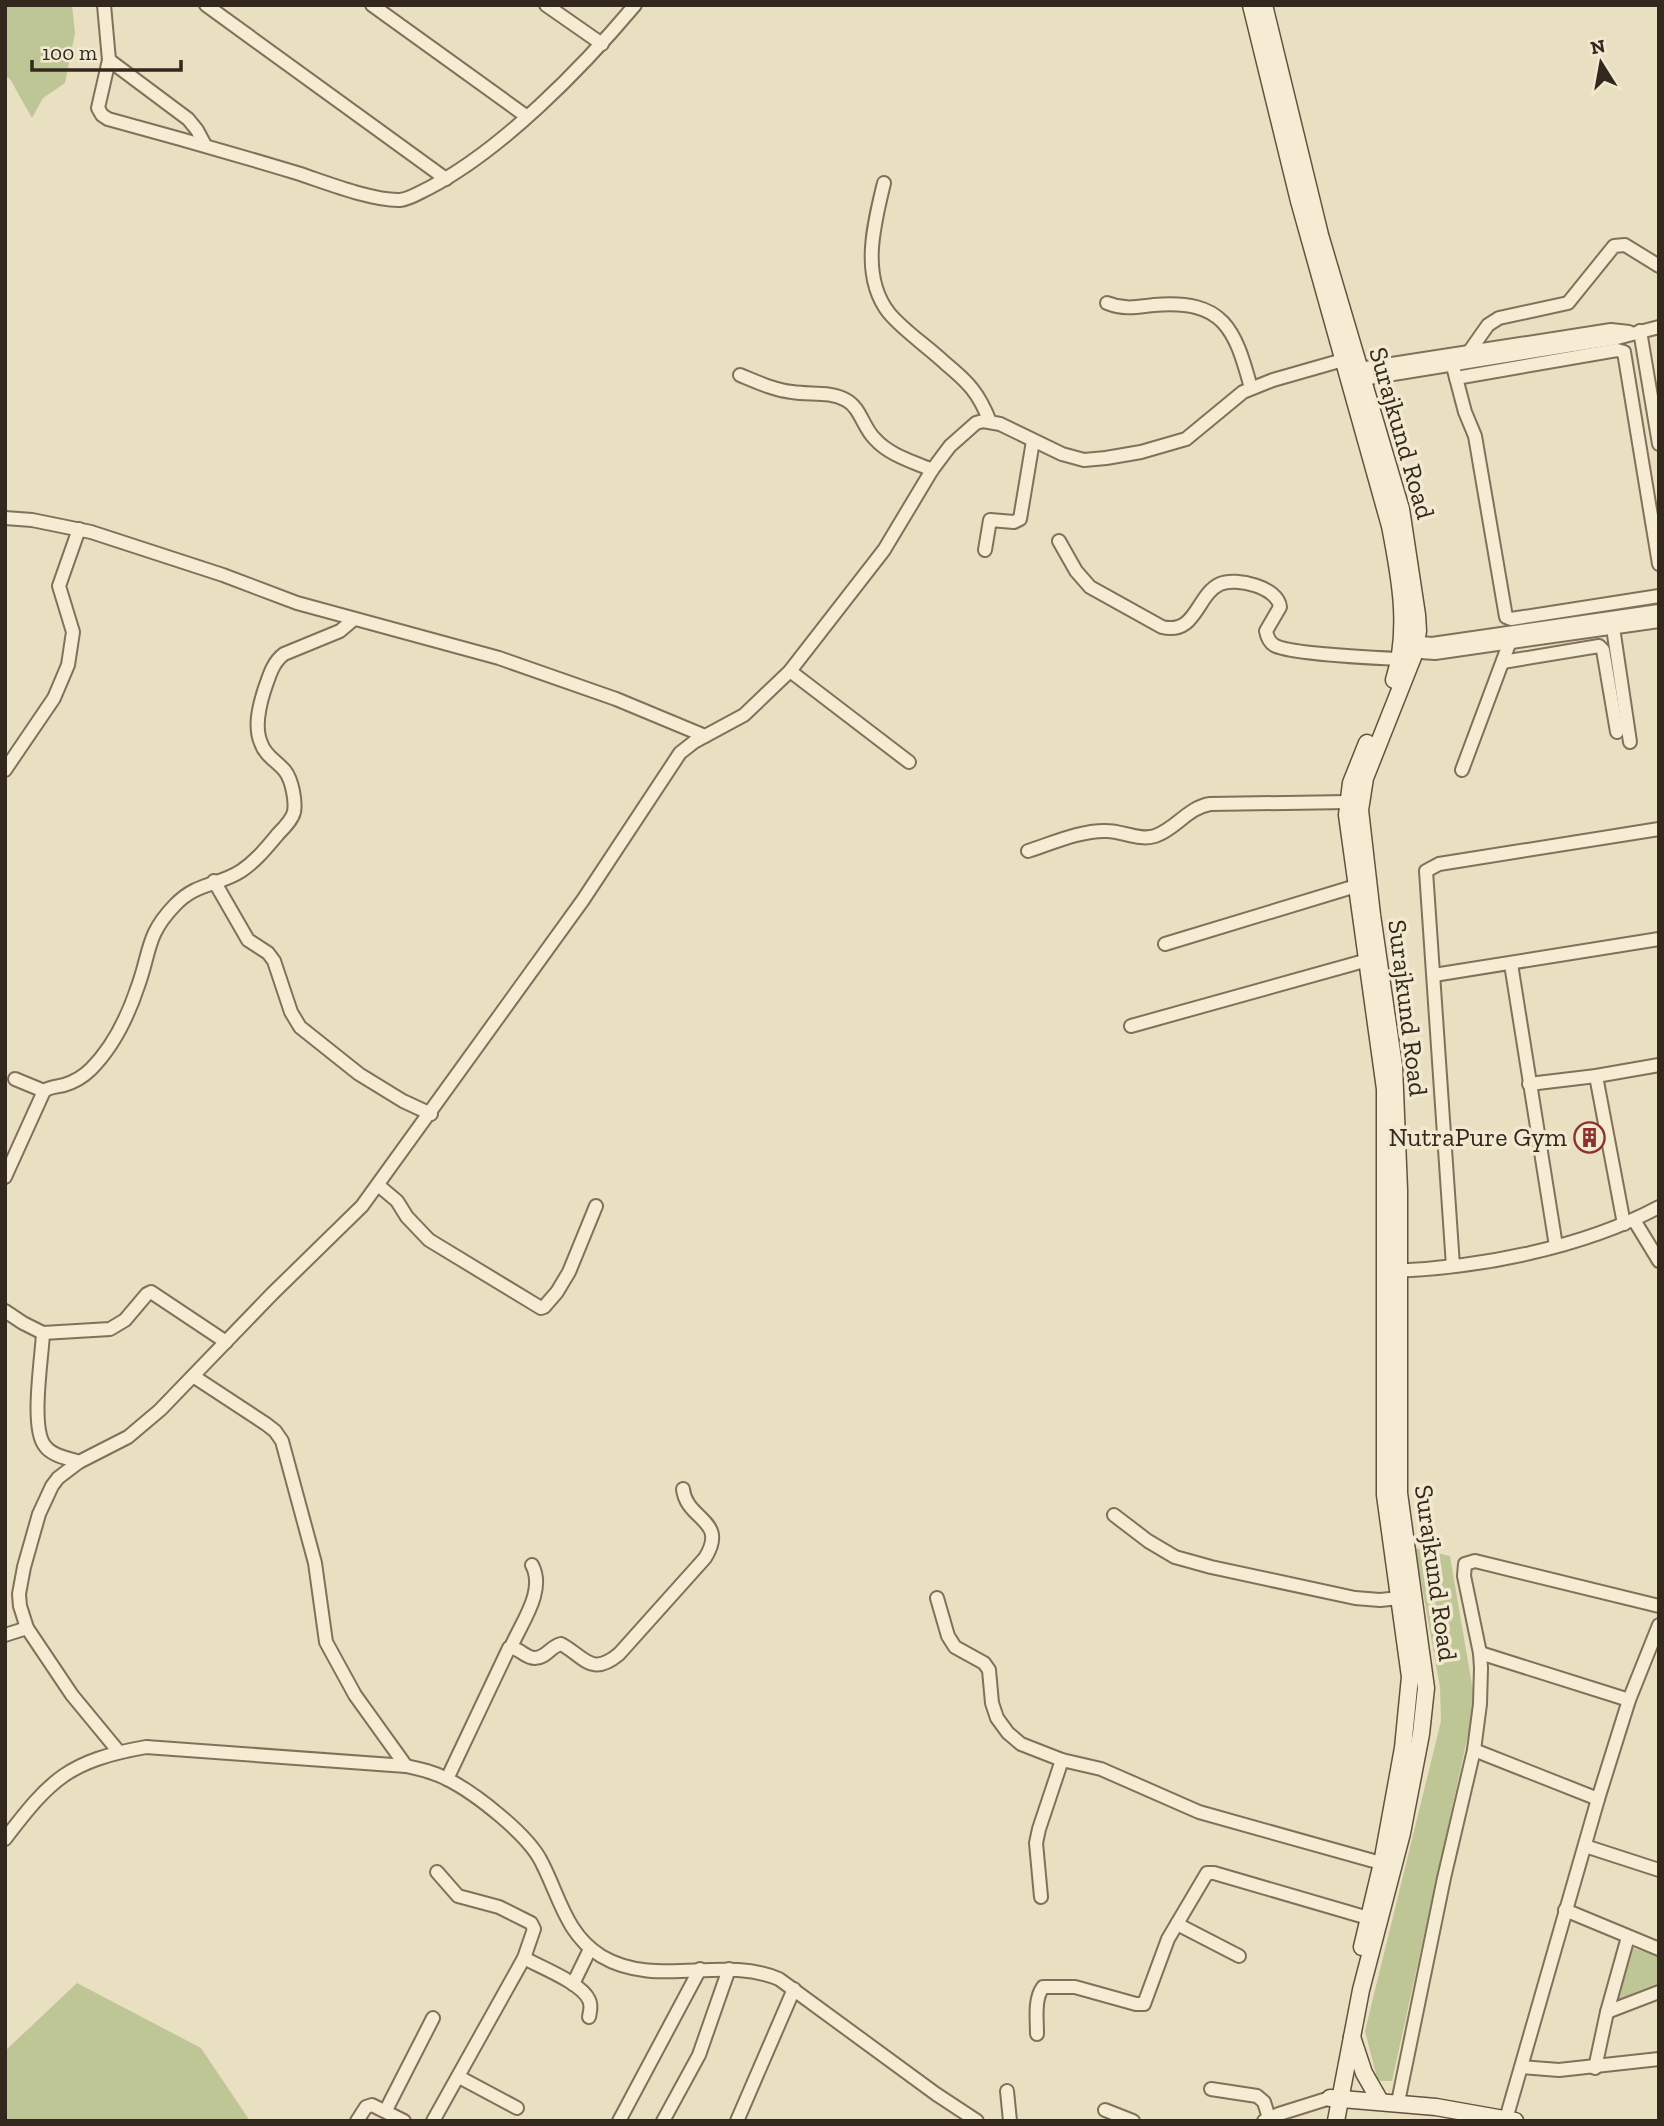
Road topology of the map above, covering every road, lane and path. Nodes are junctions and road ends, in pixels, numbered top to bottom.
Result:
1 (104, 5) edge
2 (206, 5) edge
3 (372, 5) edge
4 (546, 5) edge
5 (635, 5) edge
6 (1251, 5) edge
7 (1264, 5) edge
8 (602, 44) junction
9 (108, 60) junction
10 (526, 116) junction
11 (205, 145) junction
12 (446, 179) junction
13 (884, 183) dead end
14 (1659, 266) edge
15 (1107, 303) dead end
16 (1659, 327) edge
17 (1636, 331) junction
18 (1469, 352) junction
19 (1453, 366) junction
20 (1352, 372) junction
21 (740, 375) dead end
22 (1251, 388) junction
23 (990, 422) junction
24 (1032, 441) junction
25 (1659, 444) edge
26 (932, 470) junction
27 (5, 518) edge
28 (79, 529) junction
29 (1059, 541) dead end
30 (985, 550) dead end
31 (1659, 564) edge
32 (1659, 596) edge
33 (1659, 611) edge
34 (1572, 618) junction
35 (353, 620) junction
36 (1659, 621) edge
37 (1612, 623) junction
38 (1588, 632) junction
39 (1512, 637) junction
40 (1591, 647) junction
41 (1407, 649) junction
42 (1503, 662) junction
43 (790, 671) junction
44 (1617, 732) dead end
45 (705, 736) junction
46 (1630, 742) dead end
47 (909, 762) dead end
48 (5, 770) edge
49 (1461, 770) dead end
50 (1348, 802) junction
51 (1659, 830) edge
52 (1028, 851) dead end
53 (214, 881) junction
54 (1356, 886) junction
55 (1659, 939) edge
56 (1165, 944) dead end
57 (1373, 958) junction
58 (1511, 964) junction
59 (1434, 975) junction
60 (1132, 1027) dead end
61 (1659, 1065) edge
62 (1596, 1076) junction
63 (15, 1079) dead end
64 (1529, 1084) junction
65 (44, 1091) junction
66 (431, 1114) junction
67 (5, 1177) edge
68 (378, 1185) junction
69 (596, 1206) dead end
70 (1659, 1207) edge
71 (1629, 1222) junction
72 (1556, 1246) junction
73 (1658, 1257) edge
74 (1453, 1266) junction
75 (1392, 1271) junction
76 (5, 1311) edge
77 (43, 1333) junction
78 (226, 1342) junction
79 (193, 1376) junction
80 (79, 1462) junction
81 (683, 1489) dead end
82 (1114, 1515) dead end
83 (533, 1566) dead end
84 (937, 1598) dead end
85 (1400, 1598) junction
86 (1659, 1606) edge
87 (1659, 1625) edge
88 (26, 1628) junction
89 (5, 1635) edge
90 (511, 1647) junction
91 (1480, 1653) junction
92 (1629, 1700) junction
93 (1474, 1750) junction
94 (119, 1752) junction
95 (1062, 1760) junction
96 (406, 1766) junction
97 (447, 1779) junction
98 (1598, 1798) junction
99 (5, 1839) edge
100 (1585, 1846) junction
101 (1388, 1865) junction
102 (1659, 1870) edge
103 (437, 1872) dead end
104 (1041, 1897) dead end
105 (1565, 1910) junction
106 (1374, 1920) junction
107 (1177, 1924) junction
108 (1628, 1937) junction
109 (590, 1949) junction
110 (1659, 1949) edge
111 (1239, 1956) dead end
112 (524, 1958) junction
113 (700, 1969) junction
114 (729, 1969) junction
115 (573, 1984) junction
116 (794, 1989) junction
117 (1659, 1992) edge
118 (1607, 2012) junction
119 (589, 2017) dead end
120 (433, 2018) dead end
121 (1037, 2034) dead end
122 (1352, 2034) junction
123 (1659, 2059) edge
124 (1522, 2067) junction
125 (1595, 2068) junction
126 (459, 2077) junction
127 (1211, 2089) dead end
128 (1007, 2091) dead end
129 (1335, 2098) junction
130 (1380, 2101) junction
131 (1398, 2102) junction
132 (517, 2108) dead end
133 (386, 2110) junction
134 (1105, 2110) dead end
135 (1434, 2113) edge
136 (1266, 2119) edge
137 (1510, 2120) edge
138 (357, 2121) edge
139 (404, 2121) edge
140 (433, 2121) edge
141 (618, 2121) edge
142 (663, 2121) edge
143 (737, 2121) edge
144 (977, 2121) edge
145 (1010, 2121) edge
146 (1133, 2121) edge
147 (1326, 2121) edge
148 (1336, 2121) edge

1 - 9 street
2 - 12 street
3 - 10 street
4 - 8 street
5 - 8 street
6 - 20 main road, Surajkund Road
7 - 20 main road, Surajkund Road
8 - 10 street
9 - 11 street
9 - 11 street
10 - 12 street
11 - 12 street
13 - 23 street
14 - 18 street
15 - 22 street
16 - 17 street
17 - 18 street
17 - 19 street
17 - 25 street
18 - 19 street
19 - 20 street
19 - 31 street
19 - 34 street
20 - 22 street
20 - 41 main road, Surajkund Road
21 - 26 street
22 - 24 street
23 - 24 street
23 - 26 street
24 - 30 street
26 - 43 street
27 - 28 street
28 - 35 street
28 - 48 street
29 - 41 street
32 - 34 street
33 - 37 street
34 - 37 street
34 - 39 street
35 - 45 street
35 - 53 street
36 - 37 street
37 - 38 street
37 - 46 street
38 - 39 street
38 - 40 street
39 - 41 street
39 - 42 street
40 - 42 street
40 - 44 street
41 - 50 main road, Surajkund Road
41 - 57 main road, Surajkund Road
42 - 49 street
43 - 45 street
43 - 47 street
45 - 66 street
50 - 52 street
50 - 54 main road, Surajkund Road
51 - 59 street
53 - 65 street
53 - 66 street
54 - 56 street
54 - 57 main road, Surajkund Road
55 - 58 street
57 - 60 street
57 - 75 main road, Surajkund Road
58 - 59 street
58 - 64 street
59 - 74 street
61 - 62 street
62 - 64 street
62 - 71 street
63 - 65 street
64 - 72 street
65 - 67 street
66 - 68 street
68 - 69 street
68 - 78 street
70 - 71 street
71 - 72 street
71 - 73 street
72 - 74 street
74 - 75 street
75 - 85 main road, Surajkund Road
75 - 101 main road, Surajkund Road
76 - 77 street
77 - 78 street
77 - 80 street
78 - 79 street
79 - 80 street
79 - 96 street
80 - 88 street
81 - 90 street
82 - 85 street
83 - 90 street
84 - 95 street
85 - 101 main road, Surajkund Road
86 - 91 street
87 - 92 street
88 - 89 street
88 - 94 street
90 - 97 street
91 - 92 street
91 - 93 street
92 - 98 street
93 - 98 street
93 - 131 street
94 - 96 street
94 - 99 street
95 - 101 street
95 - 104 street
96 - 97 street
97 - 109 street
98 - 100 street
100 - 102 street
100 - 105 street
101 - 106 main road, Surajkund Road
103 - 112 street
105 - 108 street
105 - 124 street
106 - 107 street
106 - 122 main road, Surajkund Road
106 - 129 main road, Surajkund Road
107 - 111 street
107 - 121 street
108 - 110 street
108 - 118 street
109 - 113 street
109 - 115 street
112 - 115 street
112 - 126 street
113 - 114 street
113 - 141 street
114 - 116 street
114 - 142 street
115 - 119 street
116 - 143 street
116 - 144 street
117 - 118 street
118 - 125 street
120 - 133 street
122 - 129 main road, Surajkund Road
122 - 130 main road
123 - 125 street
124 - 125 street
124 - 137 street
126 - 132 street
126 - 140 street
127 - 136 street
128 - 145 street
129 - 130 main road
129 - 136 street
129 - 147 main road, Surajkund Road
129 - 148 main road, Surajkund Road
130 - 131 main road
131 - 135 main road
133 - 138 street
133 - 139 street
134 - 146 street
135 - 137 main road

